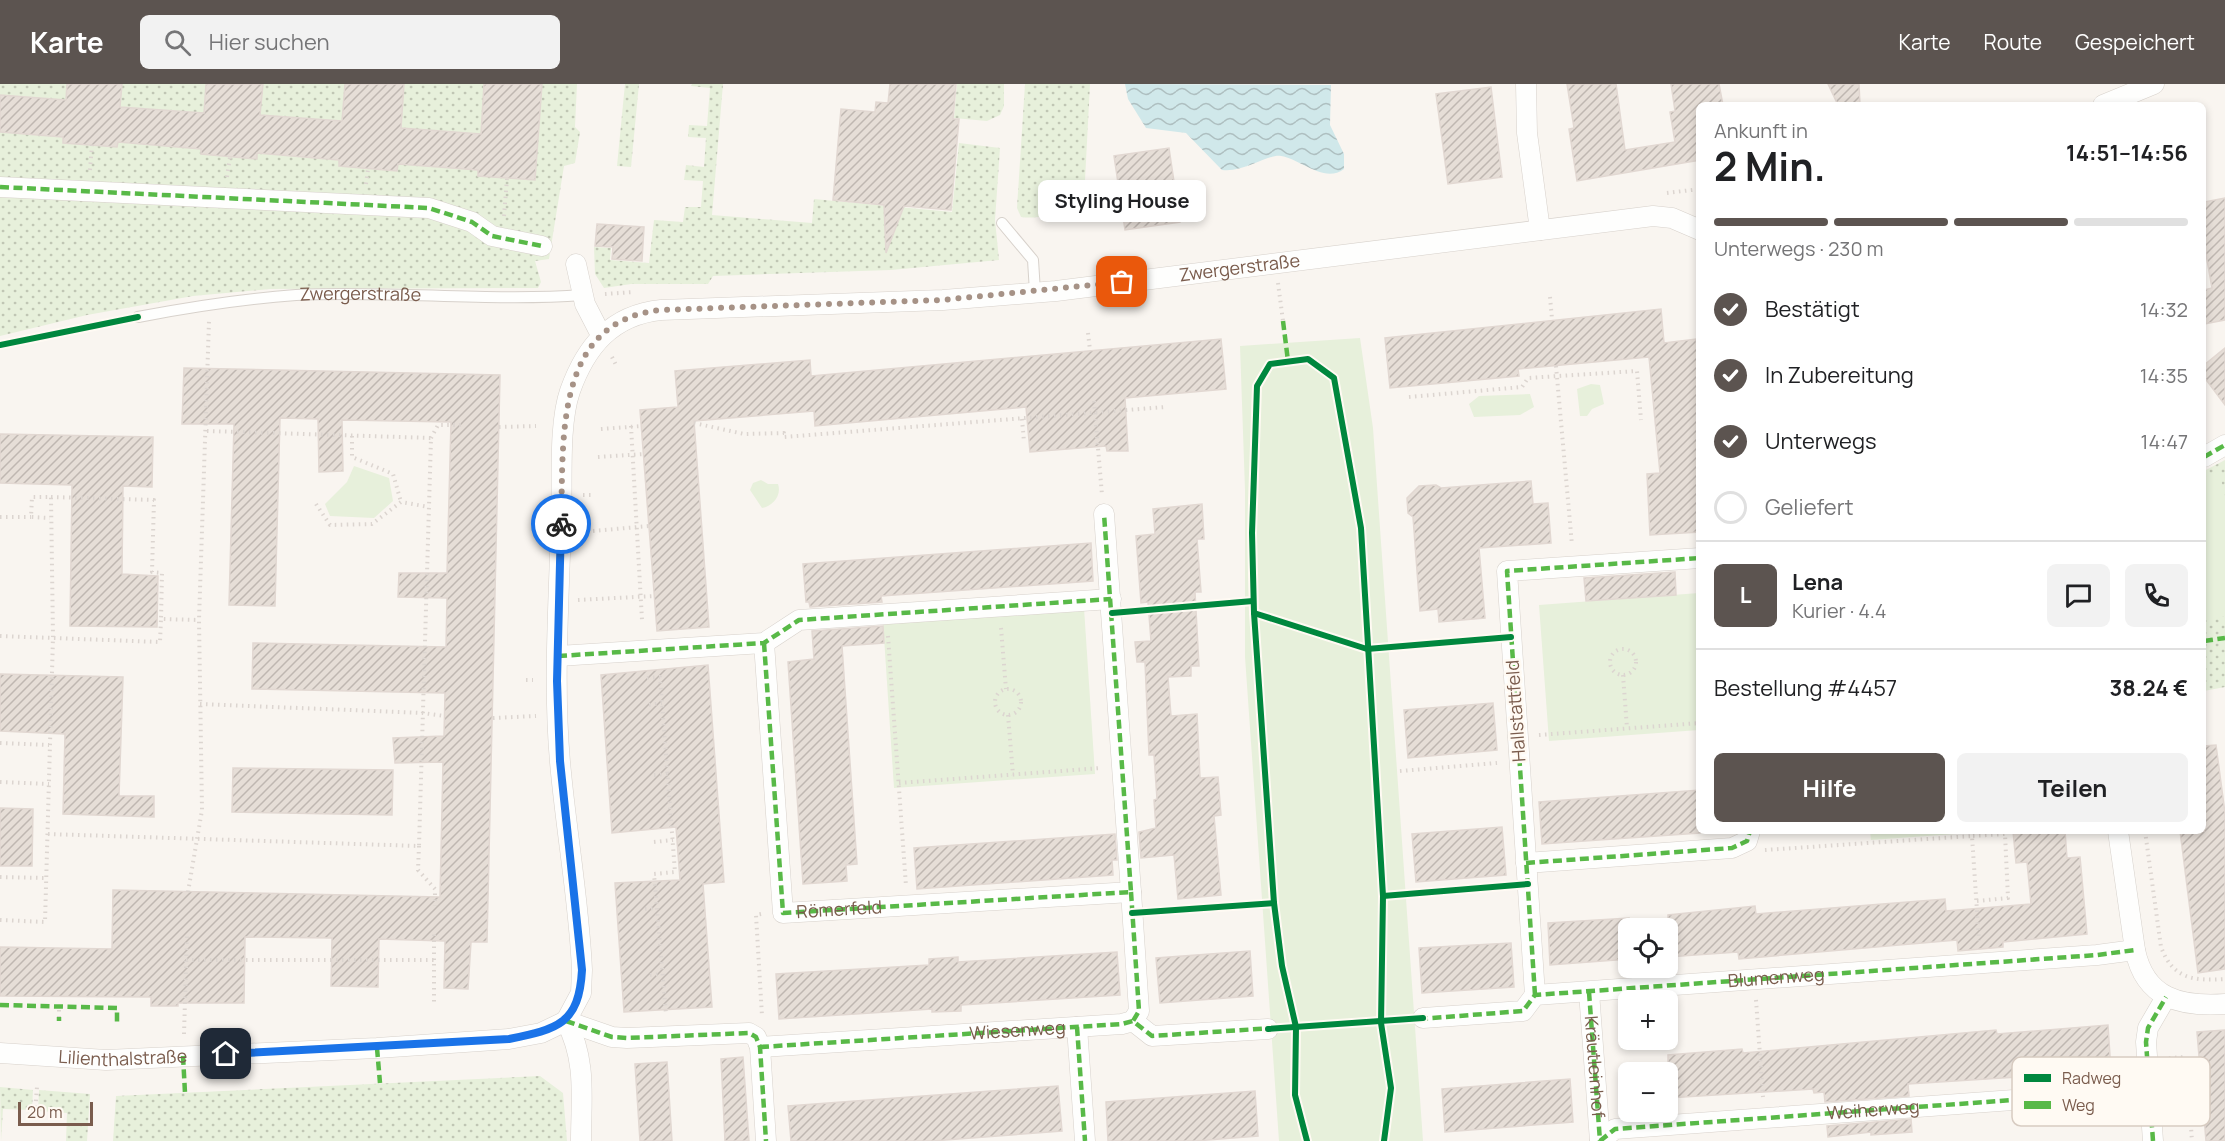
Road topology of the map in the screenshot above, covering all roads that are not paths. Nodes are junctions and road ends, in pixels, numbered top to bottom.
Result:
1 (1526, 84) edge
2 (2154, 84) edge
3 (2110, 102) edge
4 (0, 187) edge
5 (1002, 223) dead end
6 (1696, 228) edge
7 (1540, 230) junction
8 (542, 246) dead end
9 (576, 264) dead end
10 (1035, 292) junction
11 (583, 295) junction
12 (138, 316) dead end
13 (601, 335) junction
14 (2225, 445) edge
15 (2206, 456) edge
16 (1104, 514) road end
17 (1696, 558) edge
18 (1111, 599) junction
19 (764, 643) junction
20 (558, 657) junction
21 (2118, 834) edge
22 (1749, 836) edge
23 (1526, 863) junction
24 (1131, 892) junction
25 (2135, 950) junction
26 (1589, 992) junction
27 (1535, 995) junction
28 (2166, 997) junction
29 (2225, 1004) edge
30 (1423, 1018) dead end
31 (566, 1021) junction
32 (1132, 1021) junction
33 (1077, 1027) junction
34 (1268, 1029) dead end
35 (755, 1040) junction
36 (0, 1053) edge
37 (2147, 1057) edge
38 (2012, 1100) edge
39 (2152, 1126) edge
40 (581, 1141) edge
41 (766, 1141) edge
42 (1085, 1141) edge
43 (1600, 1141) edge
44 (2153, 1141) edge

1 - 7 street
2 - 3 street
4 - 8 street
5 - 10 lane
6 - 7 street, Zwergerstraße
7 - 10 street, Zwergerstraße
9 - 11 street
10 - 13 street, Zwergerstraße
11 - 12 lane, Zwergerstraße
11 - 13 street
13 - 20 street
14 - 15 street
16 - 18 street
17 - 23 street, Hallstattfeld
18 - 19 street
18 - 24 street
19 - 20 street
19 - 24 street, Römerfeld
20 - 31 street
21 - 25 street
22 - 23 street
23 - 27 street, Hallstattfeld
24 - 32 street
25 - 26 street, Blumenweg
25 - 28 street
26 - 27 street, Blumenweg
26 - 43 street, Kräutleinhof
27 - 30 street
28 - 29 street
28 - 37 street
31 - 35 street, Wiesenweg
31 - 36 street, Lilienthalstraße
31 - 40 street
32 - 33 street, Wiesenweg
32 - 34 street
33 - 35 street, Wiesenweg
33 - 42 street
35 - 41 street
38 - 43 street, Weiherweg
39 - 44 street

